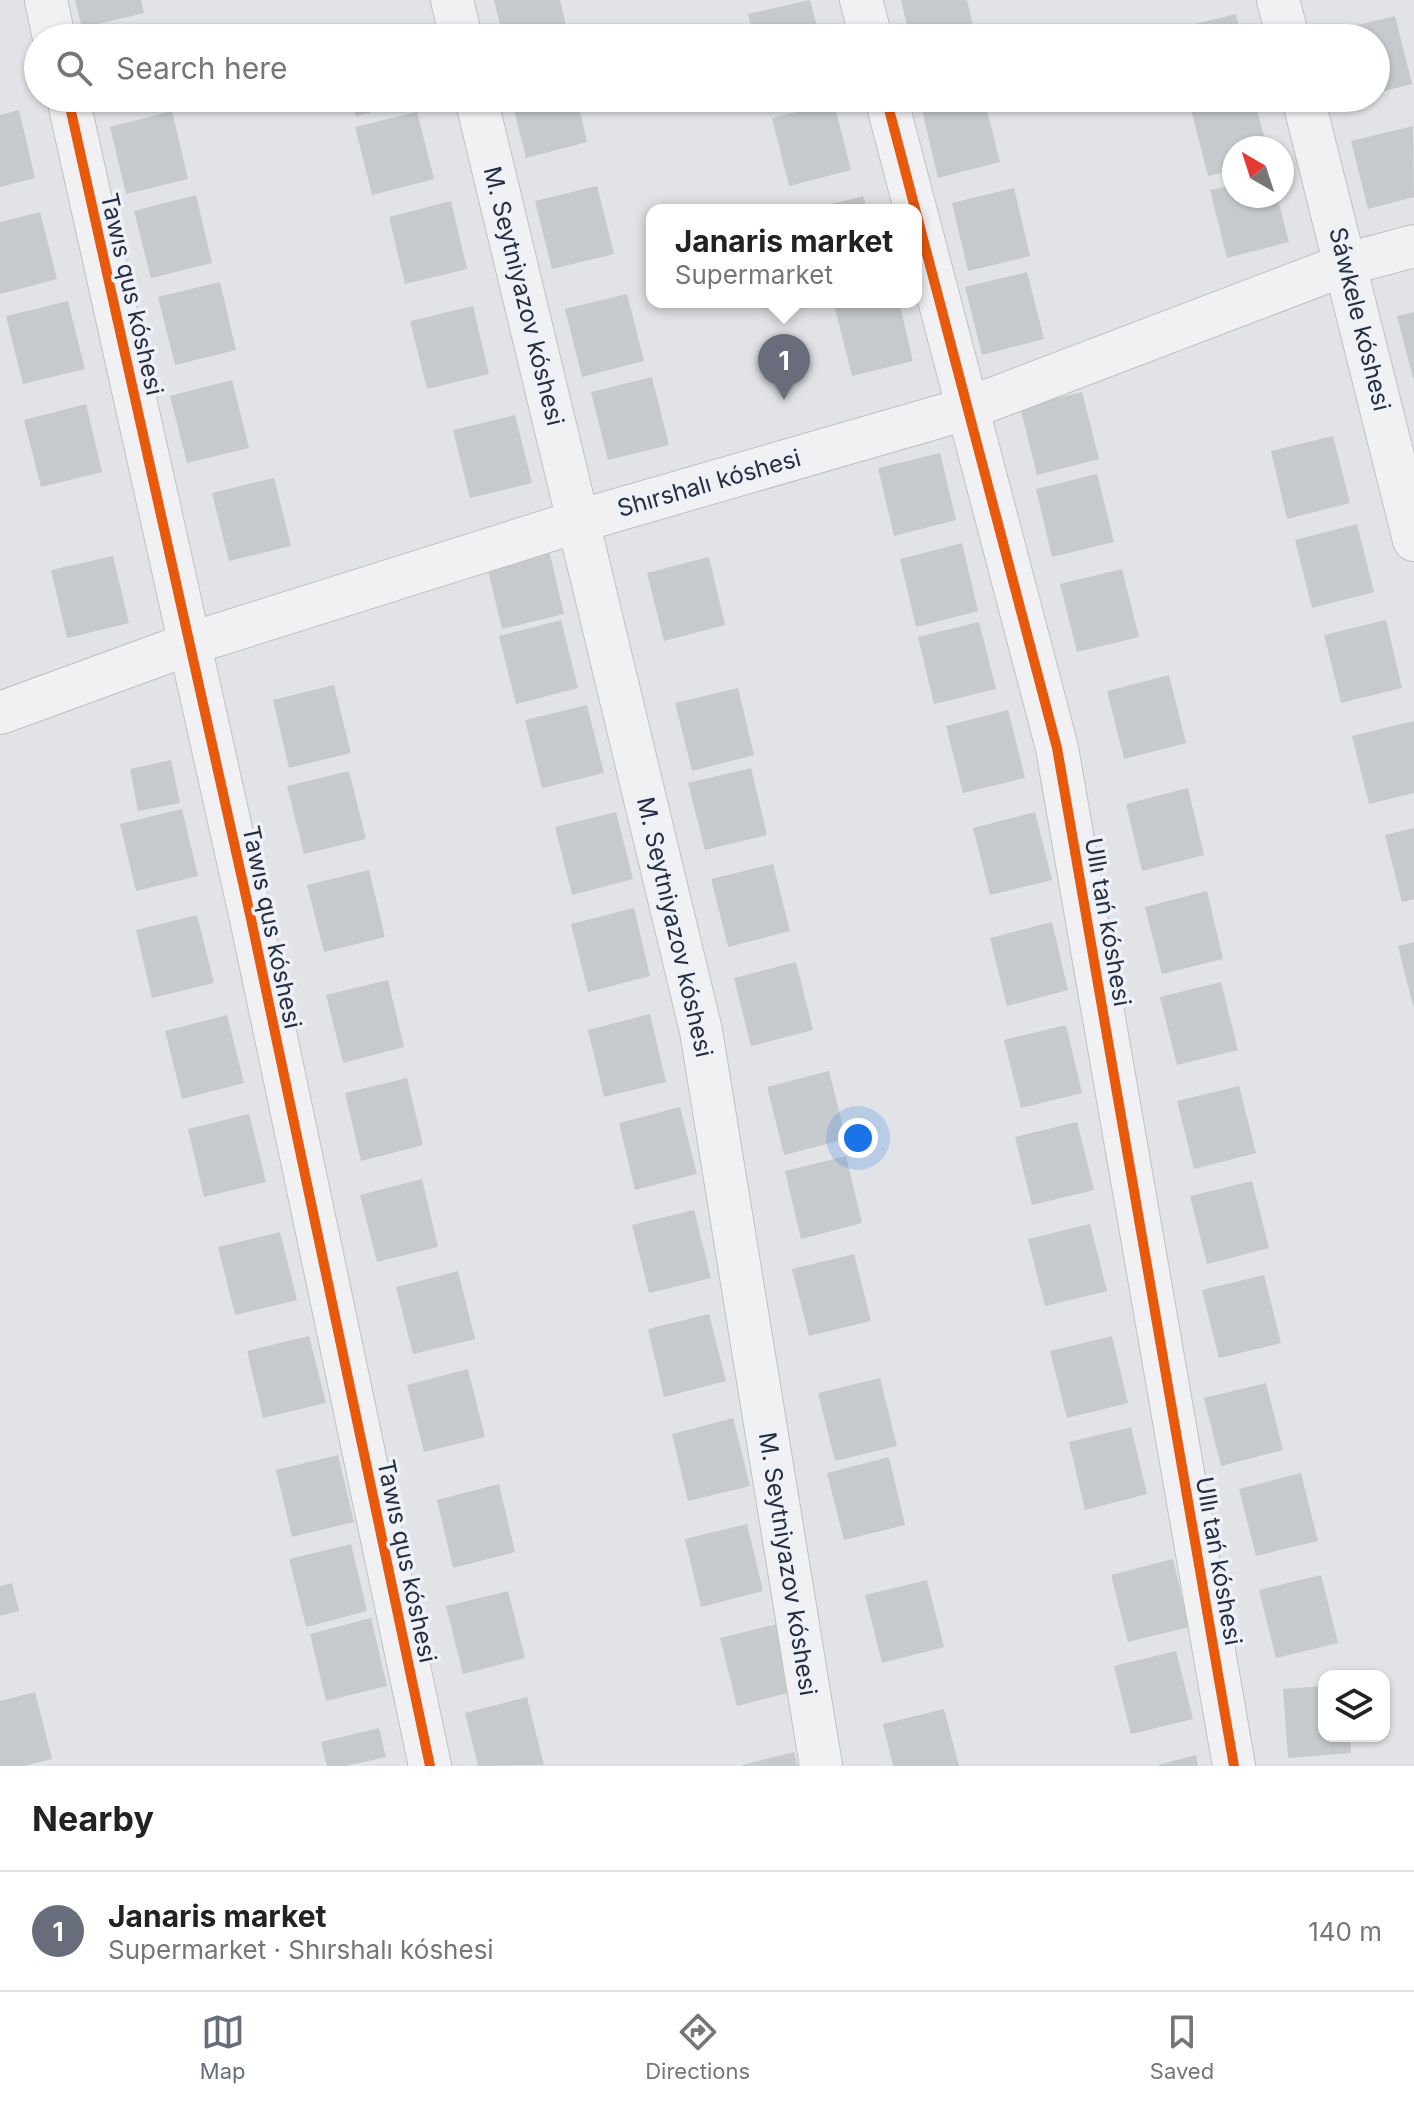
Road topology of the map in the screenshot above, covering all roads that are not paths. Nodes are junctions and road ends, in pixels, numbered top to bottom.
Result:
1 (46, 0) edge
2 (452, 0) edge
3 (861, 0) edge
4 (1278, 0) edge
5 (51, 24) edge
6 (458, 24) edge
7 (867, 24) edge
8 (1284, 24) edge
9 (71, 112) edge
10 (479, 112) edge
11 (890, 112) edge
12 (1307, 112) edge
13 (914, 204) edge
14 (922, 232) edge
15 (1414, 246) edge
16 (1347, 264) junction
17 (969, 408) junction
18 (579, 521) junction
19 (1414, 540) edge
20 (189, 644) junction
21 (0, 713) edge
22 (430, 1766) edge
23 (821, 1766) edge
24 (1234, 1766) edge

1 - 5 street
2 - 6 street
3 - 7 street
4 - 8 street
9 - 20 street, Tawıs qus kóshesi
10 - 18 street, M. Seytniyazov kóshesi
11 - 13 street, Ullı tań kóshesi
12 - 16 street, Sáwkele kóshesi
14 - 17 street, Ullı tań kóshesi
15 - 16 street, Shırshalı kóshesi
16 - 17 street, Shırshalı kóshesi
16 - 19 street, Sáwkele kóshesi
17 - 18 street, Shırshalı kóshesi
17 - 24 street, Ullı tań kóshesi
18 - 20 street, Shırshalı kóshesi
18 - 23 street, M. Seytniyazov kóshesi
20 - 21 street, Shırshalı kóshesi
20 - 22 street, Tawıs qus kóshesi

